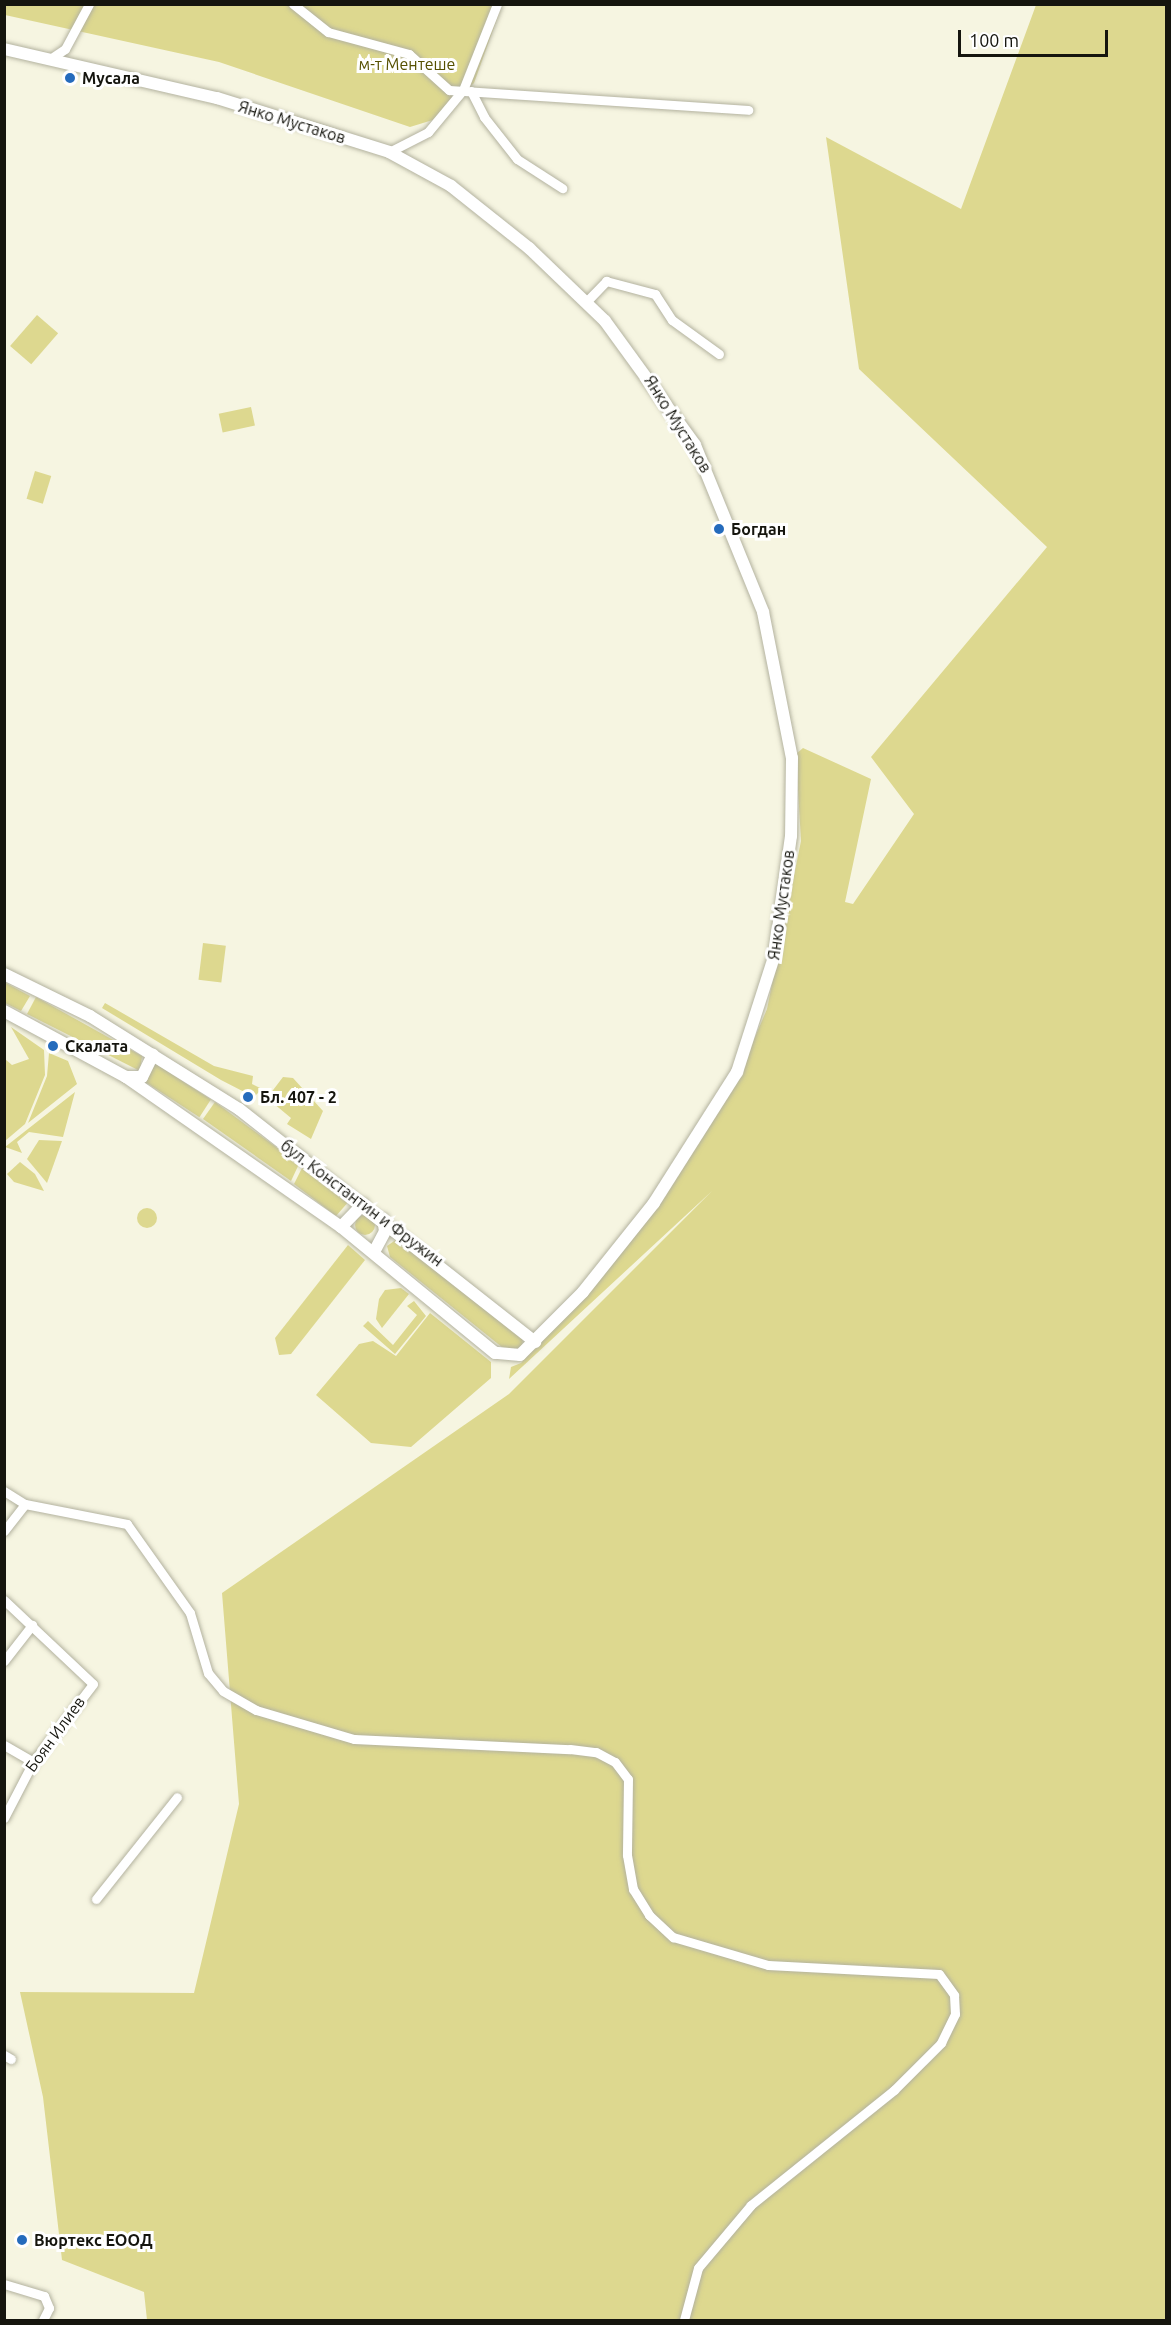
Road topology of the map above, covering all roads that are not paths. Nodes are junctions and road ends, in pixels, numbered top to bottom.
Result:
1 (89, 4) edge
2 (293, 4) edge
3 (497, 4) edge
4 (4, 49) edge
5 (50, 58) junction
6 (467, 90) junction
7 (748, 110) dead end
8 (389, 152) junction
9 (562, 188) dead end
10 (587, 301) junction
11 (719, 354) dead end
12 (4, 974) edge
13 (4, 1011) edge
14 (153, 1054) junction
15 (126, 1077) junction
16 (363, 1204) junction
17 (383, 1219) junction
18 (341, 1227) junction
19 (383, 1237) junction
20 (361, 1242) junction
21 (374, 1252) junction
22 (535, 1342) junction
23 (4, 1491) edge
24 (26, 1504) junction
25 (4, 1531) edge
26 (4, 1600) edge
27 (32, 1625) junction
28 (4, 1661) edge
29 (4, 1745) edge
30 (33, 1762) junction
31 (177, 1797) dead end
32 (4, 1818) edge
33 (96, 1899) dead end
34 (4, 2284) edge
35 (43, 2320) edge
36 (684, 2320) edge

1 - 5 street
2 - 6 street
3 - 6 street
4 - 5 street, Янко Мустаков
5 - 8 street, Янко Мустаков
6 - 7 street
6 - 8 street
6 - 9 street
8 - 10 street, Янко Мустаков
10 - 11 street
10 - 22 street, Янко Мустаков
12 - 14 street, бул. Константин и Фружин
13 - 15 street, бул. Константин и Фружин
14 - 15 street
14 - 16 street, бул. Константин и Фружин
15 - 18 street, бул. Константин и Фружин
16 - 17 street, бул. Константин и Фружин
16 - 18 street
17 - 19 street
17 - 22 street, бул. Константин и Фружин
18 - 20 street, бул. Константин и Фружин
19 - 20 street
19 - 21 street
20 - 21 street, бул. Константин и Фружин
21 - 22 street, бул. Константин и Фружин
23 - 24 street
24 - 25 street
24 - 36 street
26 - 27 street
27 - 28 street
27 - 30 street, Боян Илиев
29 - 30 street
30 - 32 street, Боян Илиев
31 - 33 street
34 - 35 street

